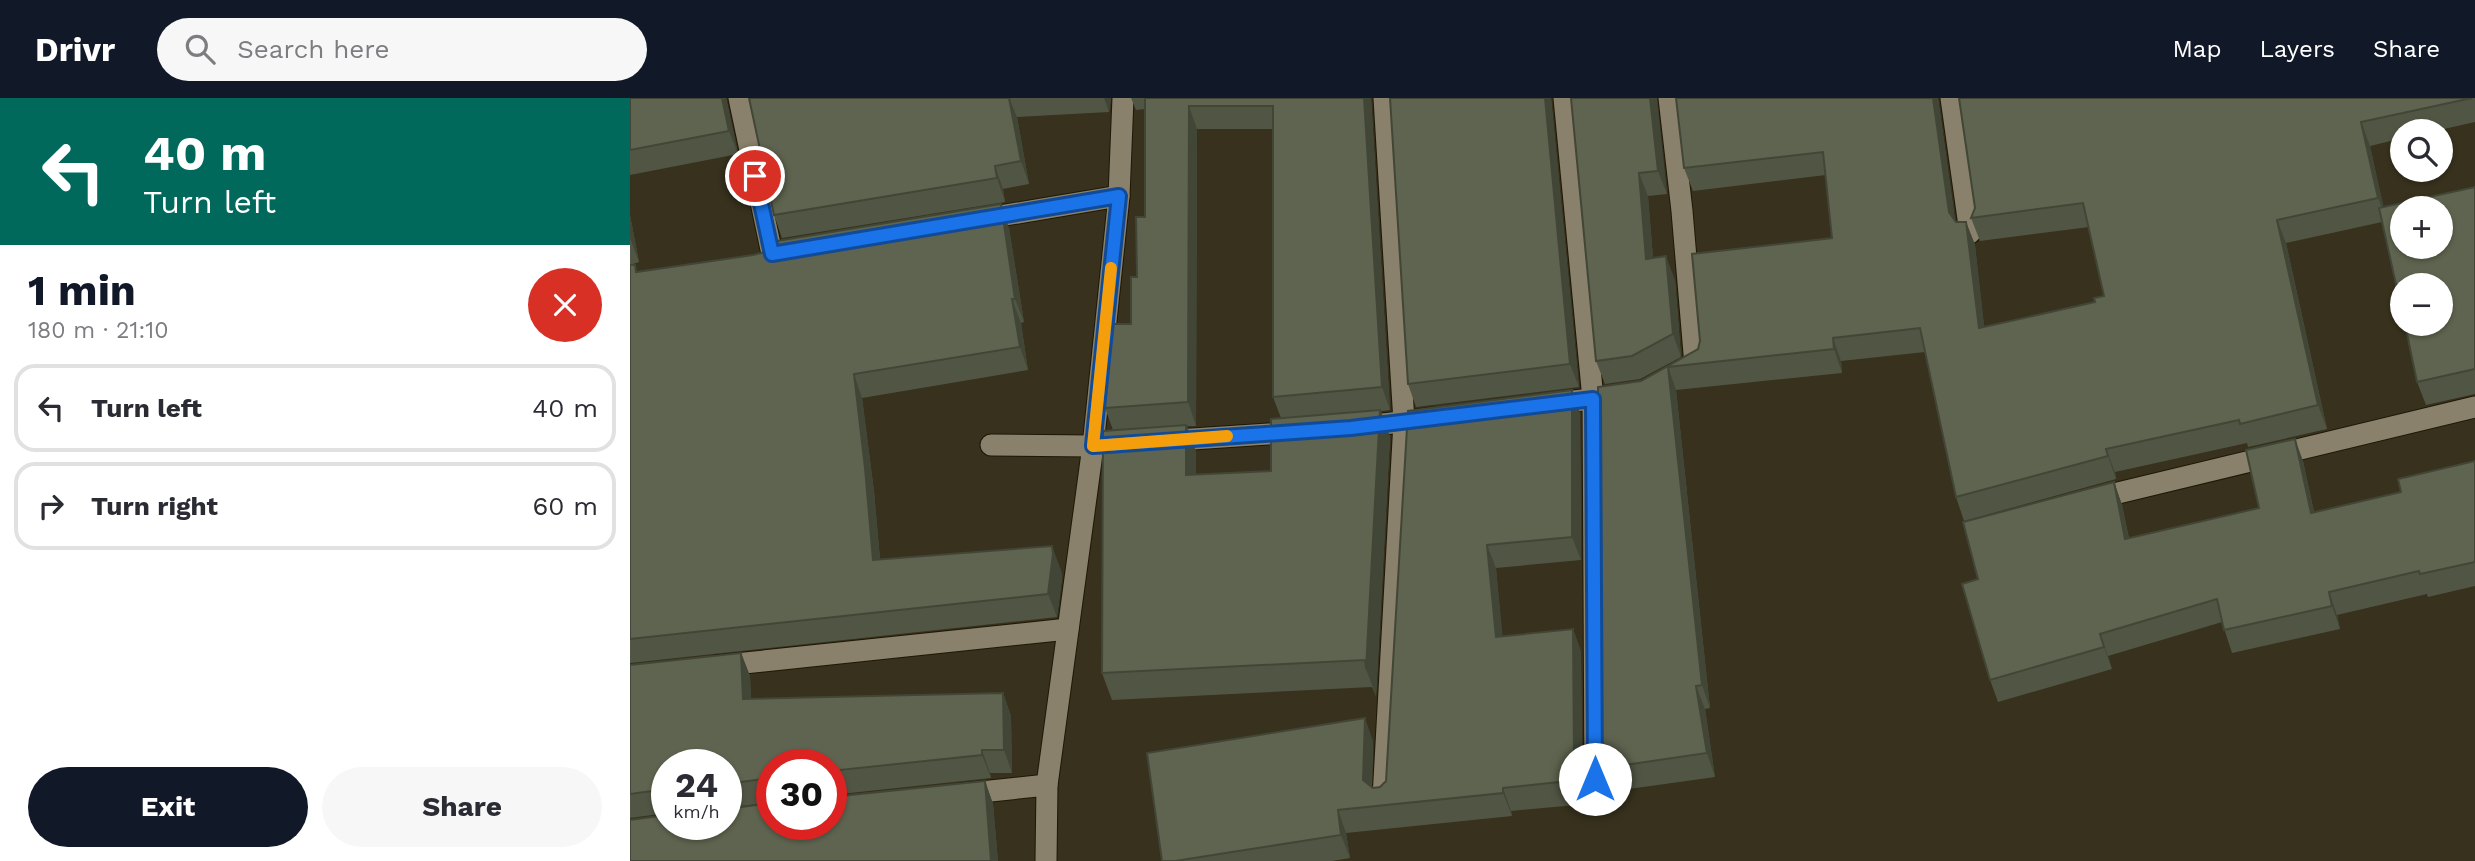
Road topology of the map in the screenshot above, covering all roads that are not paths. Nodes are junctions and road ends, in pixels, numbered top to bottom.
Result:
1 (739, 98) edge
2 (1123, 98) edge
3 (1384, 98) edge
4 (1564, 98) edge
5 (1669, 98) edge
6 (1951, 98) edge
7 (1119, 196) junction
8 (958, 223) edge
9 (1970, 233) edge
10 (798, 249) edge
11 (772, 254) junction
12 (746, 258) edge
13 (1664, 381) edge
14 (1644, 392) edge
15 (1593, 399) junction
16 (1525, 407) edge
17 (2475, 407) edge
18 (1458, 415) edge
19 (1404, 422) junction
20 (991, 445) dead end
21 (1093, 446) junction
22 (2072, 505) edge
23 (1068, 629) junction
24 (698, 668) edge
25 (1595, 779) edge
26 (1047, 785) junction
27 (939, 797) edge
28 (1383, 798) edge
29 (1046, 861) edge

1 - 11 street
2 - 7 street
3 - 19 street
4 - 15 street
5 - 13 street
6 - 9 street
7 - 8 street
7 - 21 street
10 - 11 street
11 - 12 street
14 - 15 street
15 - 16 street
15 - 25 street
17 - 22 street
18 - 19 street
19 - 21 street
19 - 28 street
20 - 21 street
21 - 23 street
23 - 24 street
23 - 26 street
26 - 27 street
26 - 29 street

